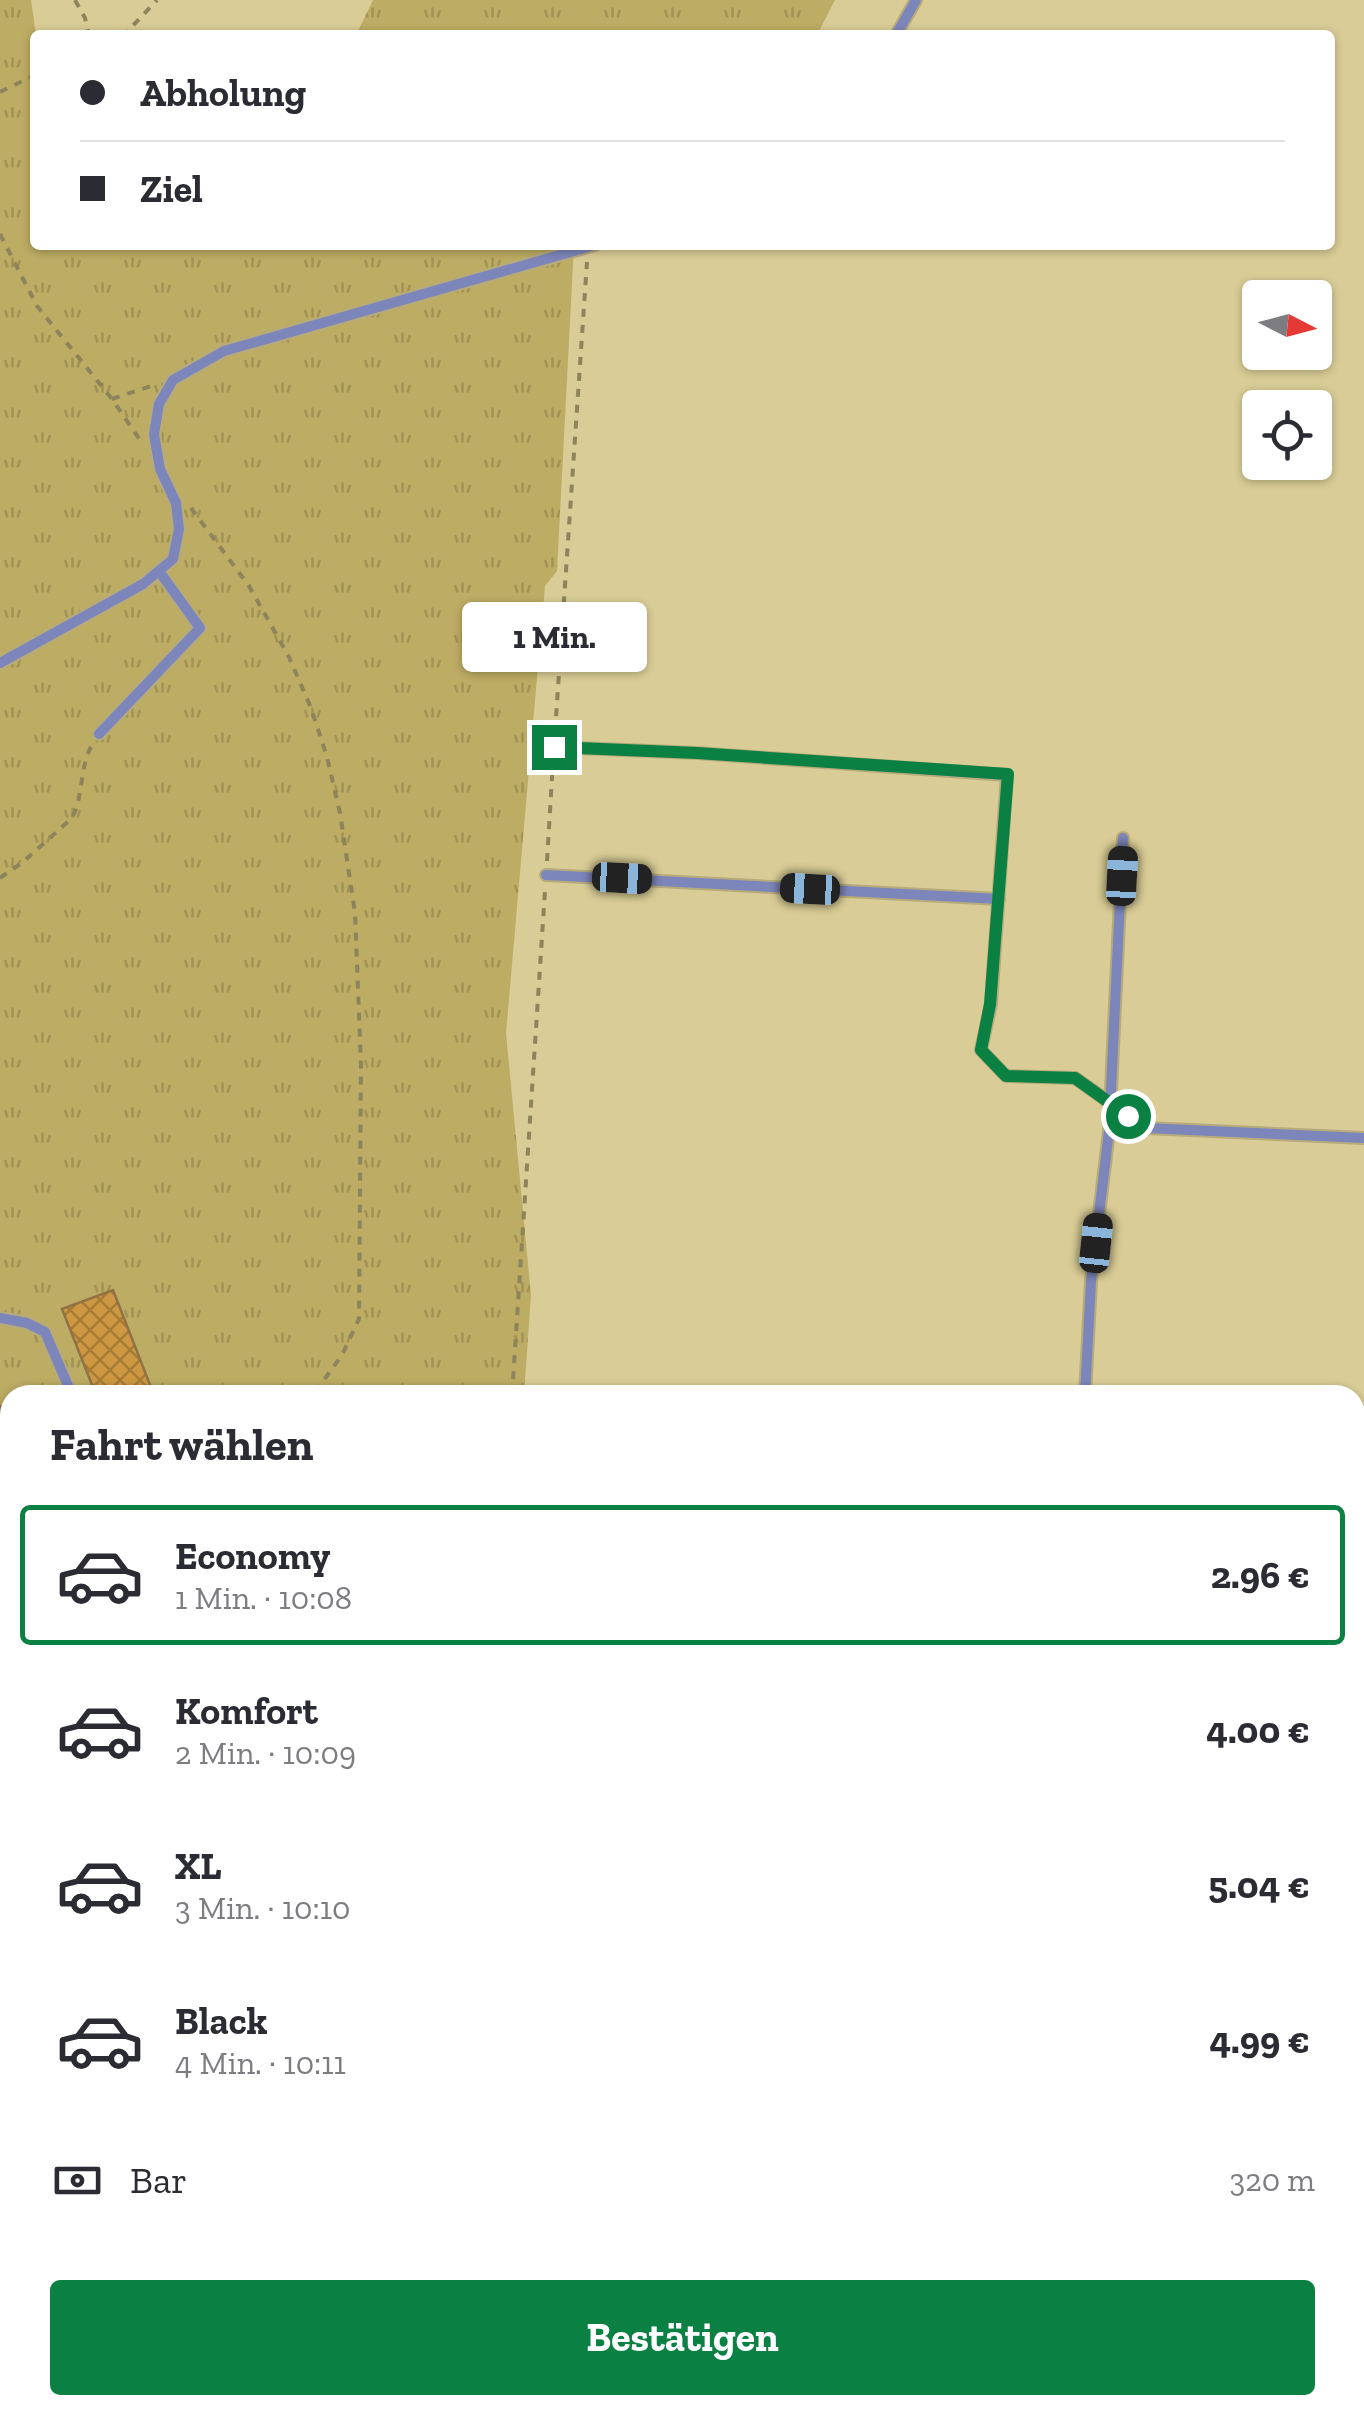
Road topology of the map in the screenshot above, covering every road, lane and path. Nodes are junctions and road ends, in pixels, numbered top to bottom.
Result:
1 (75, 0) edge
2 (157, 0) edge
3 (916, 0) edge
4 (88, 30) edge
5 (129, 30) edge
6 (899, 30) edge
7 (30, 77) edge
8 (0, 92) edge
9 (0, 234) edge
10 (577, 250) edge
11 (591, 250) edge
12 (173, 380) junction
13 (112, 399) junction
14 (141, 441) dead end
15 (220, 546) dead end
16 (159, 571) junction
17 (0, 663) edge
18 (99, 734) joint
19 (554, 747) junction
20 (1123, 838) dead end
21 (546, 874) junction
22 (0, 878) edge
23 (998, 899) junction
24 (1110, 1104) junction
25 (1364, 1138) edge
26 (0, 1318) edge
27 (68, 1385) edge
28 (321, 1385) edge
29 (513, 1385) edge
30 (1086, 1385) edge

1 - 4 path
2 - 5 path
3 - 6 lane
7 - 8 path
9 - 13 path
10 - 12 lane
11 - 19 path
12 - 13 path
12 - 16 lane
13 - 14 path
15 - 28 path
16 - 17 lane
16 - 18 lane
18 - 22 path
19 - 21 path
19 - 23 lane
20 - 24 lane
21 - 23 lane
21 - 29 path
23 - 24 lane
24 - 25 lane
24 - 30 lane
26 - 27 lane

